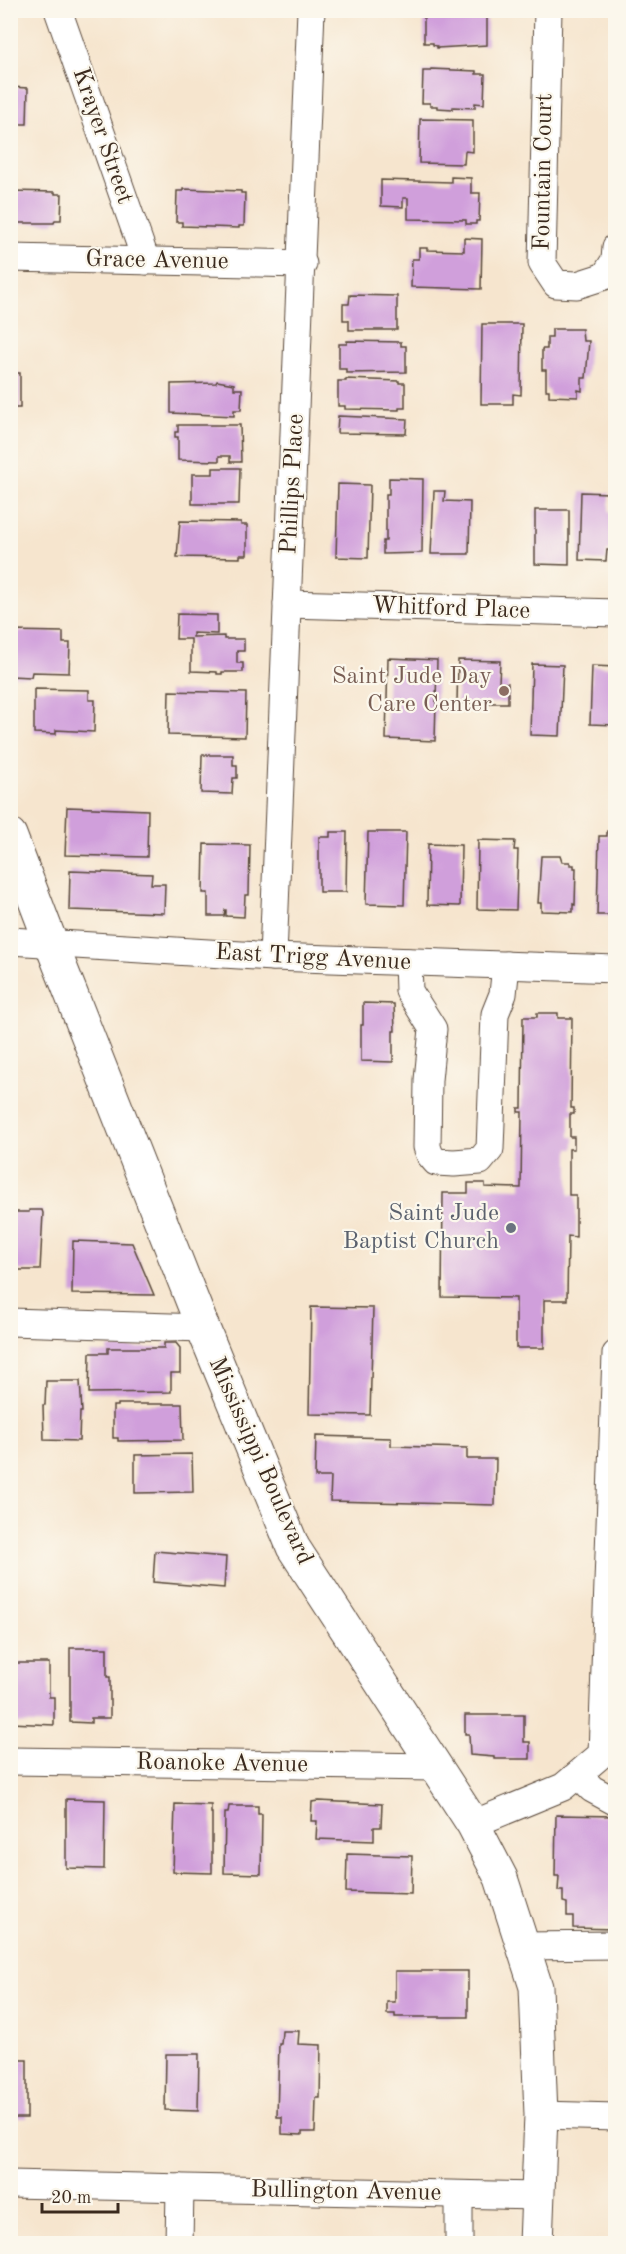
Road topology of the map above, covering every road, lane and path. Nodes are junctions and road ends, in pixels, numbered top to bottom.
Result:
1 (58, 10) edge
2 (311, 10) edge
3 (548, 10) edge
4 (615, 247) edge
5 (10, 258) edge
6 (146, 261) junction
7 (303, 264) junction
8 (287, 604) junction
9 (615, 613) edge
10 (10, 835) edge
11 (10, 941) edge
12 (51, 943) junction
13 (273, 957) junction
14 (408, 962) junction
15 (506, 965) junction
16 (615, 969) edge
17 (10, 1322) edge
18 (203, 1328) junction
19 (615, 1354) edge
20 (609, 1724) edge
21 (10, 1761) edge
22 (434, 1767) junction
23 (578, 1775) junction
24 (615, 1802) edge
25 (473, 1824) junction
26 (615, 1945) edge
27 (523, 1946) junction
28 (541, 2115) junction
29 (615, 2117) edge
30 (10, 2184) edge
31 (180, 2188) junction
32 (459, 2195) junction
33 (538, 2196) junction
34 (179, 2244) edge
35 (459, 2244) edge
36 (536, 2244) edge

1 - 6 street, Krayer Street
2 - 7 street, Phillips Place
3 - 4 street, Fountain Court
5 - 6 street, Grace Avenue
6 - 7 street, Grace Avenue
7 - 8 street, Phillips Place
8 - 9 street, Whitford Place
8 - 13 street, Phillips Place
10 - 12 main road, Mississippi Boulevard
11 - 12 street, East Trigg Avenue
12 - 13 street, East Trigg Avenue
12 - 18 main road, Mississippi Boulevard
13 - 14 street, East Trigg Avenue
14 - 15 street, East Trigg Avenue
14 - 15 street
15 - 16 street, East Trigg Avenue
17 - 18 street
18 - 22 main road, Mississippi Boulevard
19 - 20 street
20 - 23 street
21 - 22 street, Roanoke Avenue
22 - 25 main road, Mississippi Boulevard
23 - 24 street
23 - 25 street
25 - 27 main road, Mississippi Boulevard
26 - 27 street
27 - 28 main road, Mississippi Boulevard
28 - 29 street
28 - 33 main road, Mississippi Boulevard
30 - 31 street, Bullington Avenue
31 - 32 street, Bullington Avenue
31 - 34 street
32 - 33 street, Bullington Avenue
32 - 35 street
33 - 36 main road, Mississippi Boulevard

